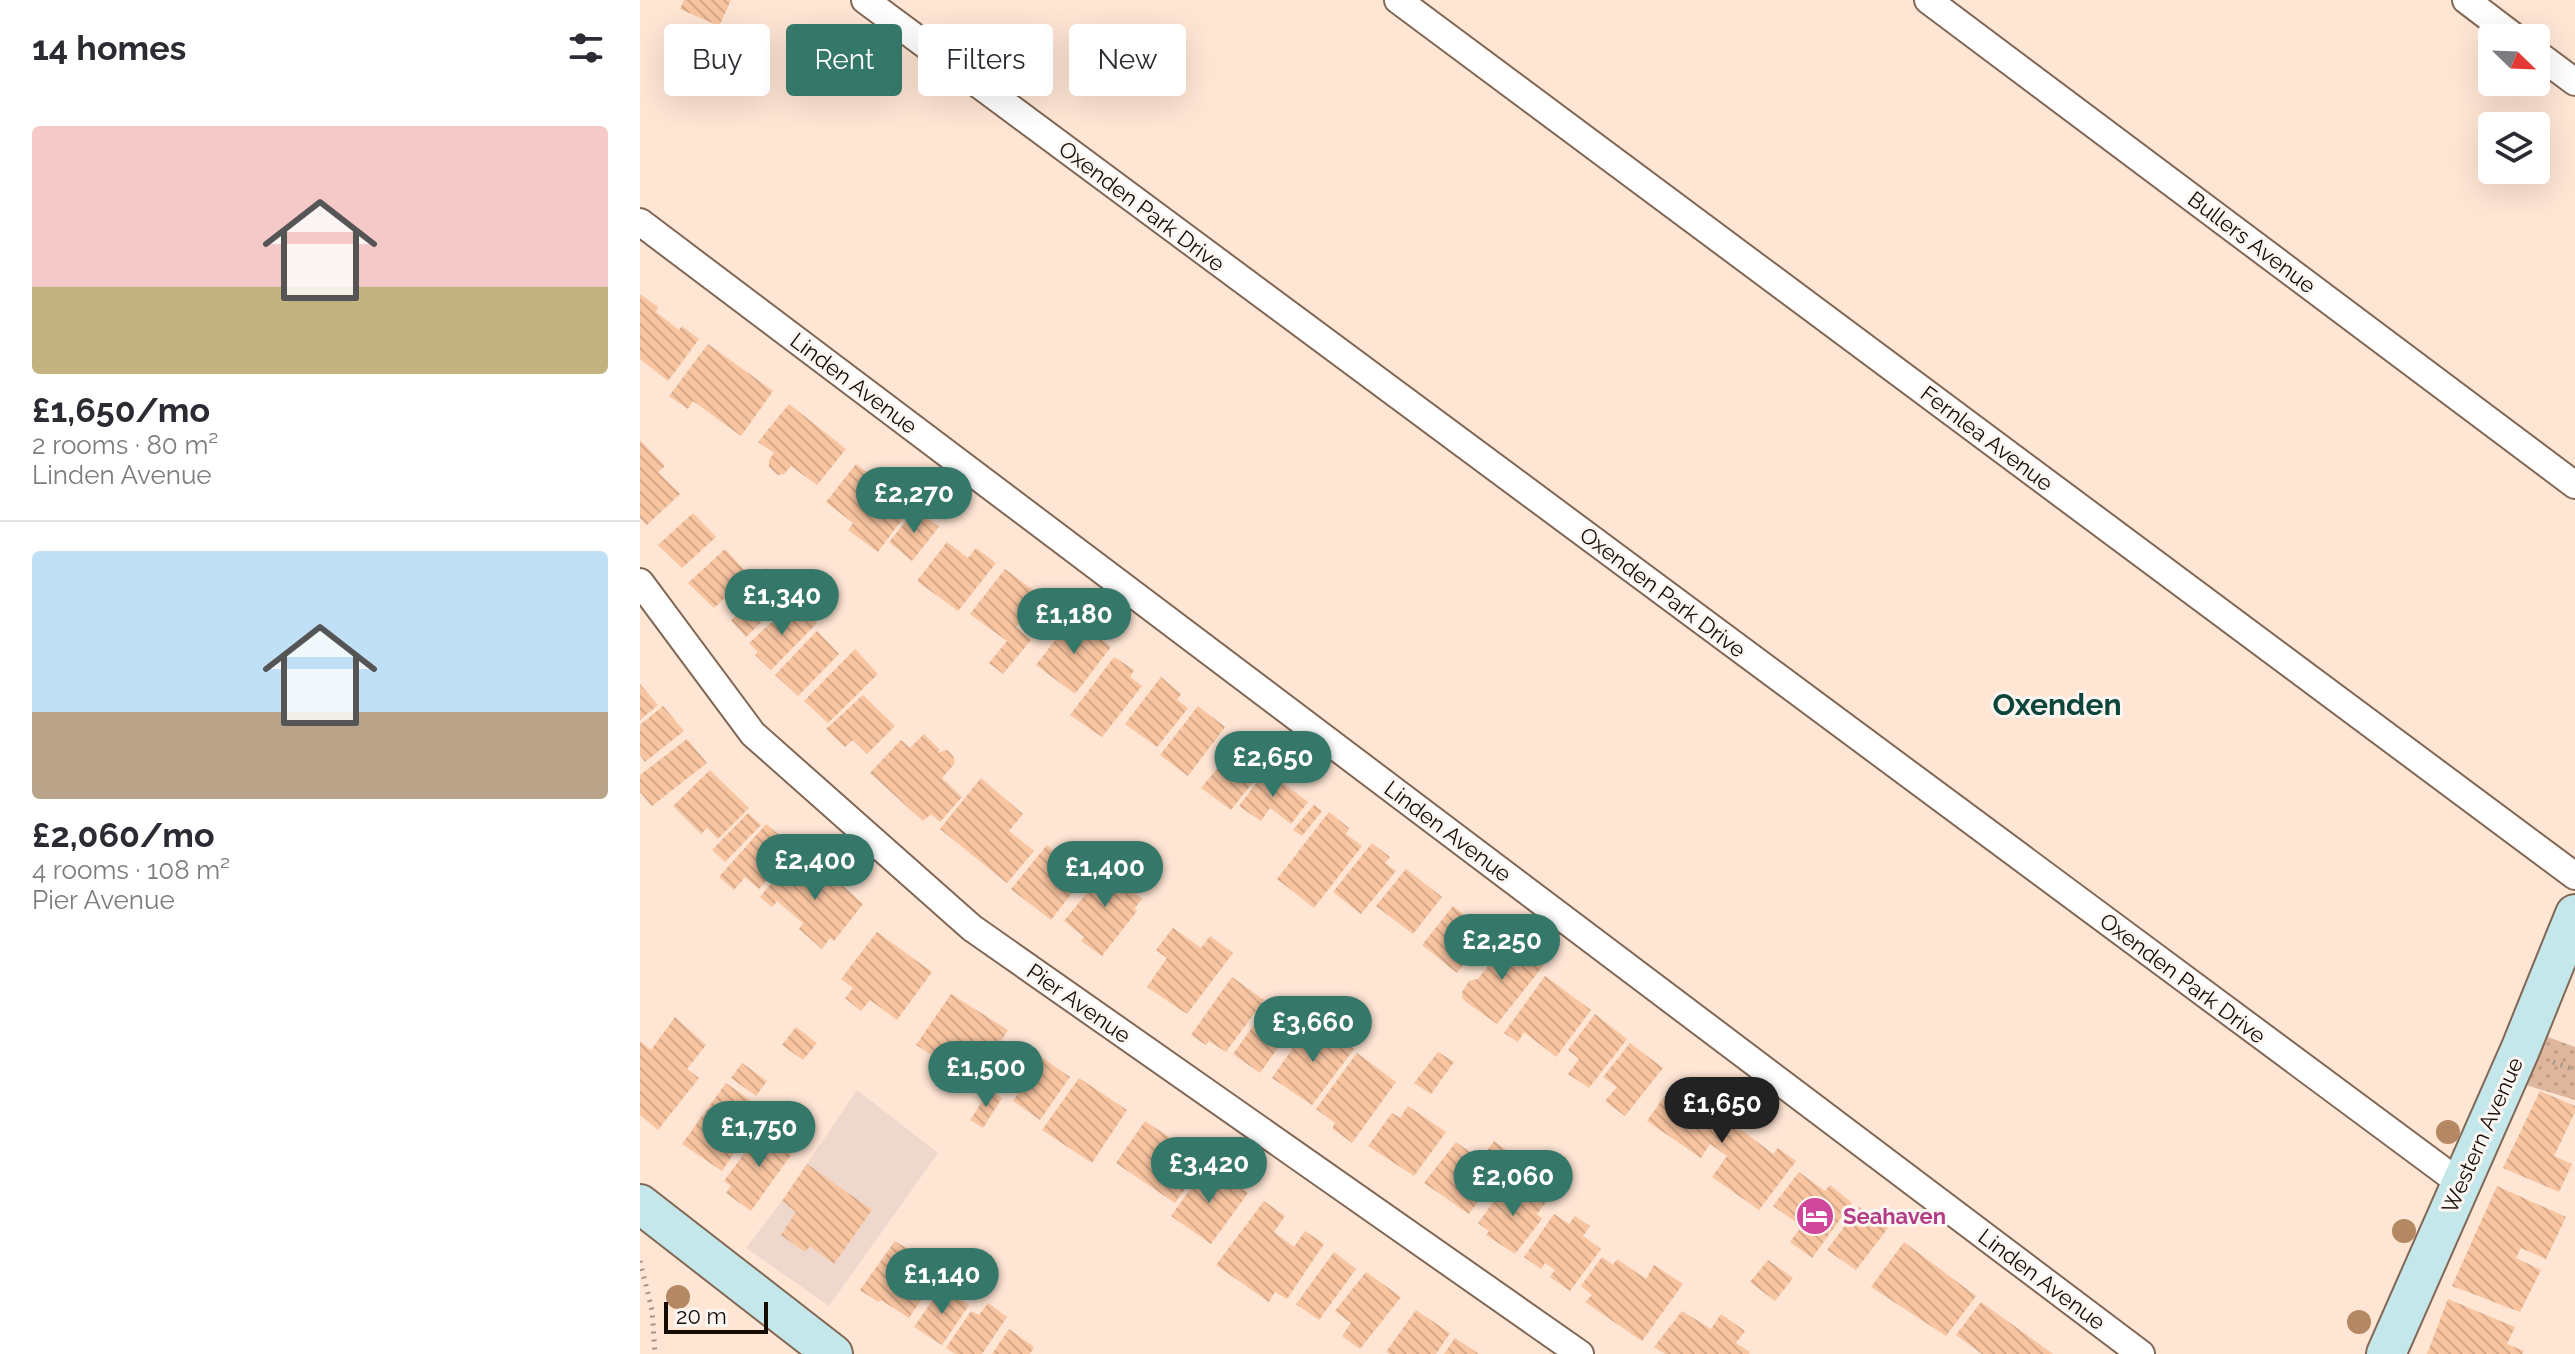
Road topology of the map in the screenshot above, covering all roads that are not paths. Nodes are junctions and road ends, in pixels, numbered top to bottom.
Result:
1 (865, 0) edge
2 (1398, 0) edge
3 (1928, 0) edge
4 (2466, 0) edge
5 (2498, 24) edge
6 (2550, 63) edge
7 (2575, 82) edge
8 (640, 222) edge
9 (2575, 485) edge
10 (640, 582) edge
11 (2575, 876) edge
12 (2575, 914) edge
13 (2460, 1183) junction
14 (640, 1204) edge
15 (833, 1354) edge
16 (1580, 1354) edge
17 (2141, 1354) edge
18 (2386, 1354) edge

1 - 13 street, Oxenden Park Drive
2 - 11 street, Fernlea Avenue
3 - 9 street, Bullers Avenue
4 - 5 street
6 - 7 street
8 - 17 street, Linden Avenue
10 - 16 street, Pier Avenue
12 - 13 street, Western Avenue
13 - 18 street, Western Avenue
14 - 15 street

